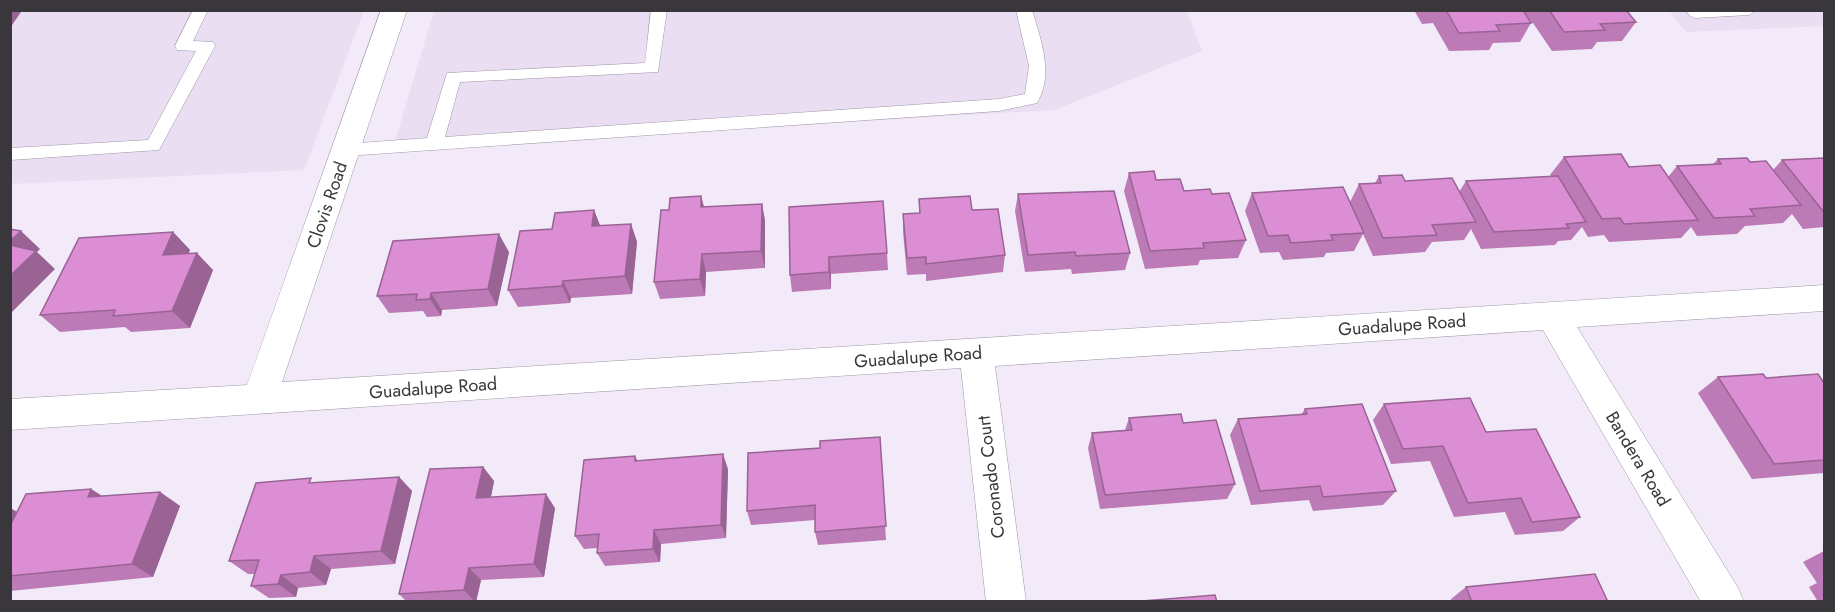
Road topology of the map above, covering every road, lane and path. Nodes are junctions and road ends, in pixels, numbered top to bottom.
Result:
1 (201, 10) edge
2 (394, 10) edge
3 (659, 10) edge
4 (1024, 10) edge
5 (1692, 10) edge
6 (1749, 10) edge
7 (434, 144) junction
8 (346, 150) junction
9 (10, 154) edge
10 (1824, 298) edge
11 (1552, 316) junction
12 (976, 353) junction
13 (259, 399) junction
14 (10, 415) edge
15 (1006, 602) edge
16 (1724, 602) edge

1 - 9 lane
2 - 8 street, Clovis Road
3 - 7 lane
4 - 7 lane
5 - 6 lane
7 - 8 lane
8 - 13 street, Clovis Road
10 - 11 street, Guadalupe Road
11 - 12 street, Guadalupe Road
11 - 16 street, Bandera Road
12 - 13 street, Guadalupe Road
12 - 15 street, Coronado Court
13 - 14 street, Guadalupe Road

